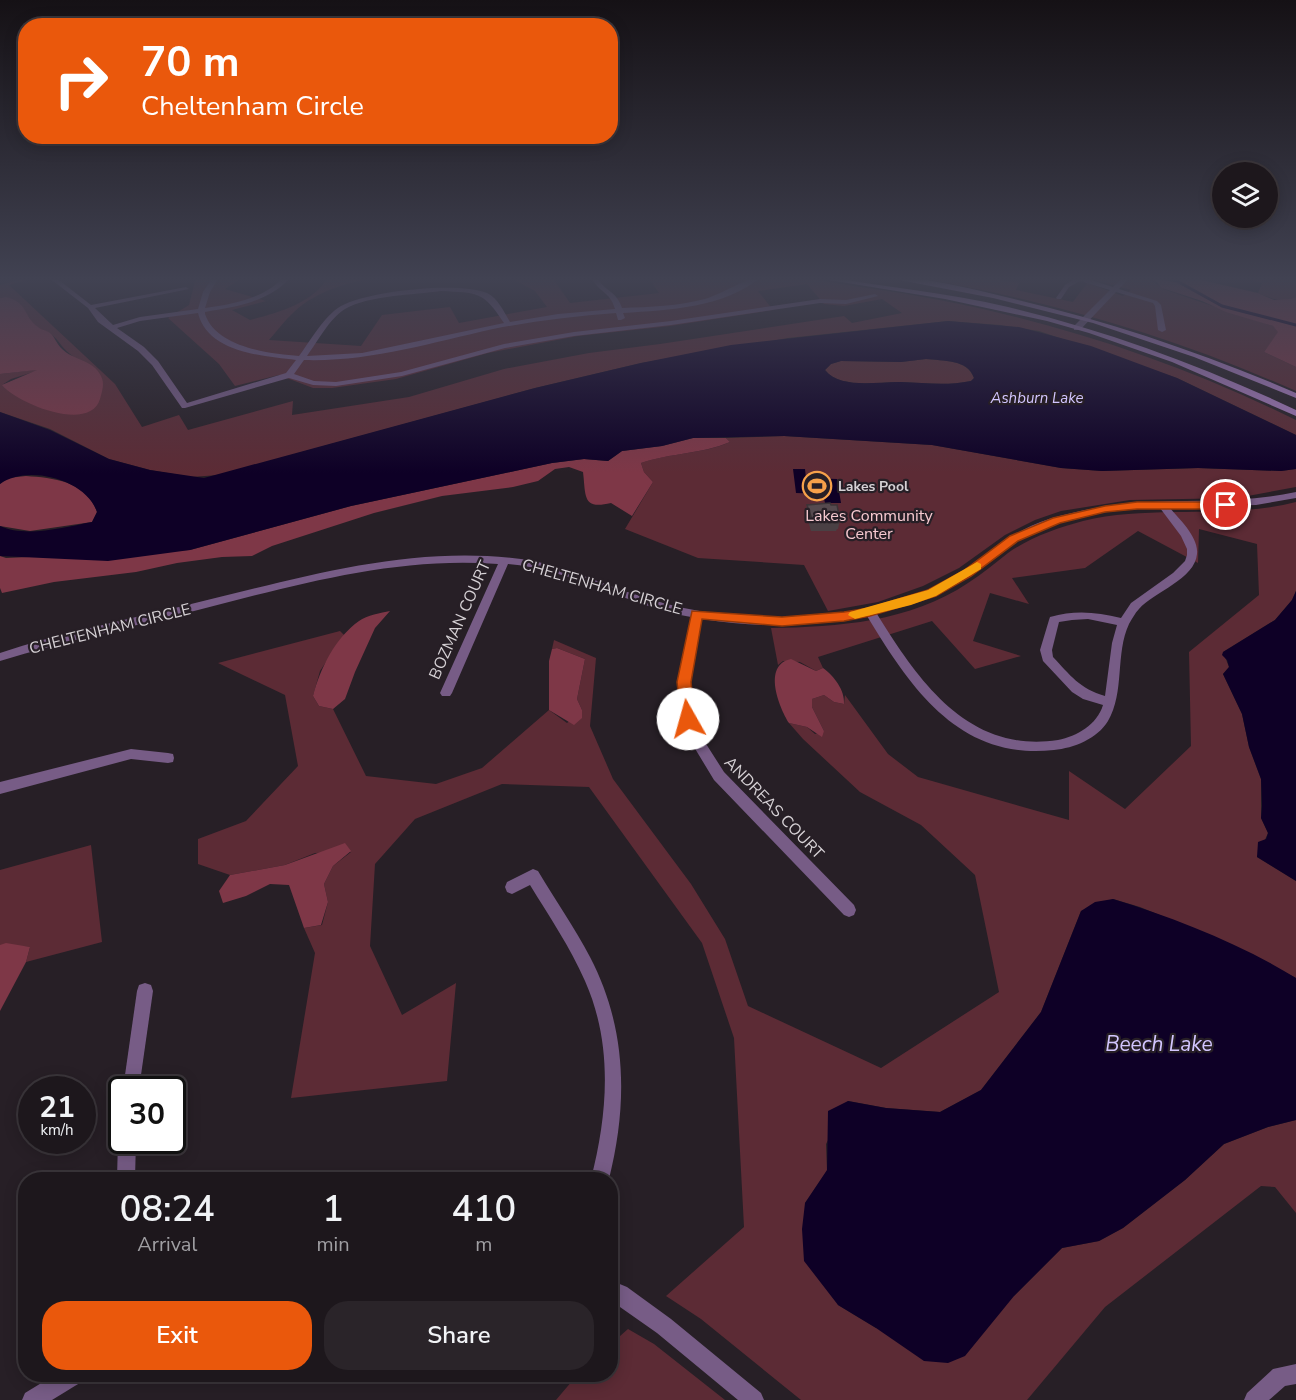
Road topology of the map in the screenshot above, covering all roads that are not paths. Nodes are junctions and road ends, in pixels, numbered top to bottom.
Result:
1 (131, 342) edge
2 (229, 342) edge
3 (315, 342) edge
4 (431, 342) edge
5 (529, 342) edge
6 (1119, 342) edge
7 (1161, 342) edge
8 (303, 359) junction
9 (289, 375) junction
10 (1296, 396) edge
11 (1296, 413) edge
12 (1296, 495) edge
13 (1163, 505) junction
14 (504, 561) junction
15 (870, 612) junction
16 (697, 614) junction
17 (1123, 623) junction
18 (0, 657) edge
19 (446, 693) dead end
20 (1108, 702) junction
21 (168, 758) dead end
22 (0, 788) edge
23 (512, 887) dead end
24 (849, 910) dead end
25 (145, 990) dead end
26 (133, 1076) edge
27 (127, 1154) edge
28 (126, 1172) edge
29 (601, 1172) edge
30 (618, 1293) edge
31 (1296, 1374) edge
32 (62, 1382) edge
33 (32, 1400) edge
34 (754, 1400) edge
35 (1254, 1400) edge

1 - 9 street
2 - 8 street
3 - 8 street
4 - 8 street
5 - 9 street
6 - 11 main road
7 - 10 main road
8 - 9 street
12 - 13 street, CHELTENHAM CIRCLE
13 - 15 street, CHELTENHAM CIRCLE
13 - 17 street
14 - 16 street, CHELTENHAM CIRCLE
14 - 18 street, CHELTENHAM CIRCLE
14 - 19 street, BOZMAN COURT
15 - 16 street, CHELTENHAM CIRCLE
15 - 20 street
16 - 24 street, ANDREAS COURT
17 - 20 street
17 - 20 street
21 - 22 street
23 - 29 street
25 - 26 street
27 - 28 street
30 - 34 street
31 - 35 street
32 - 33 street

